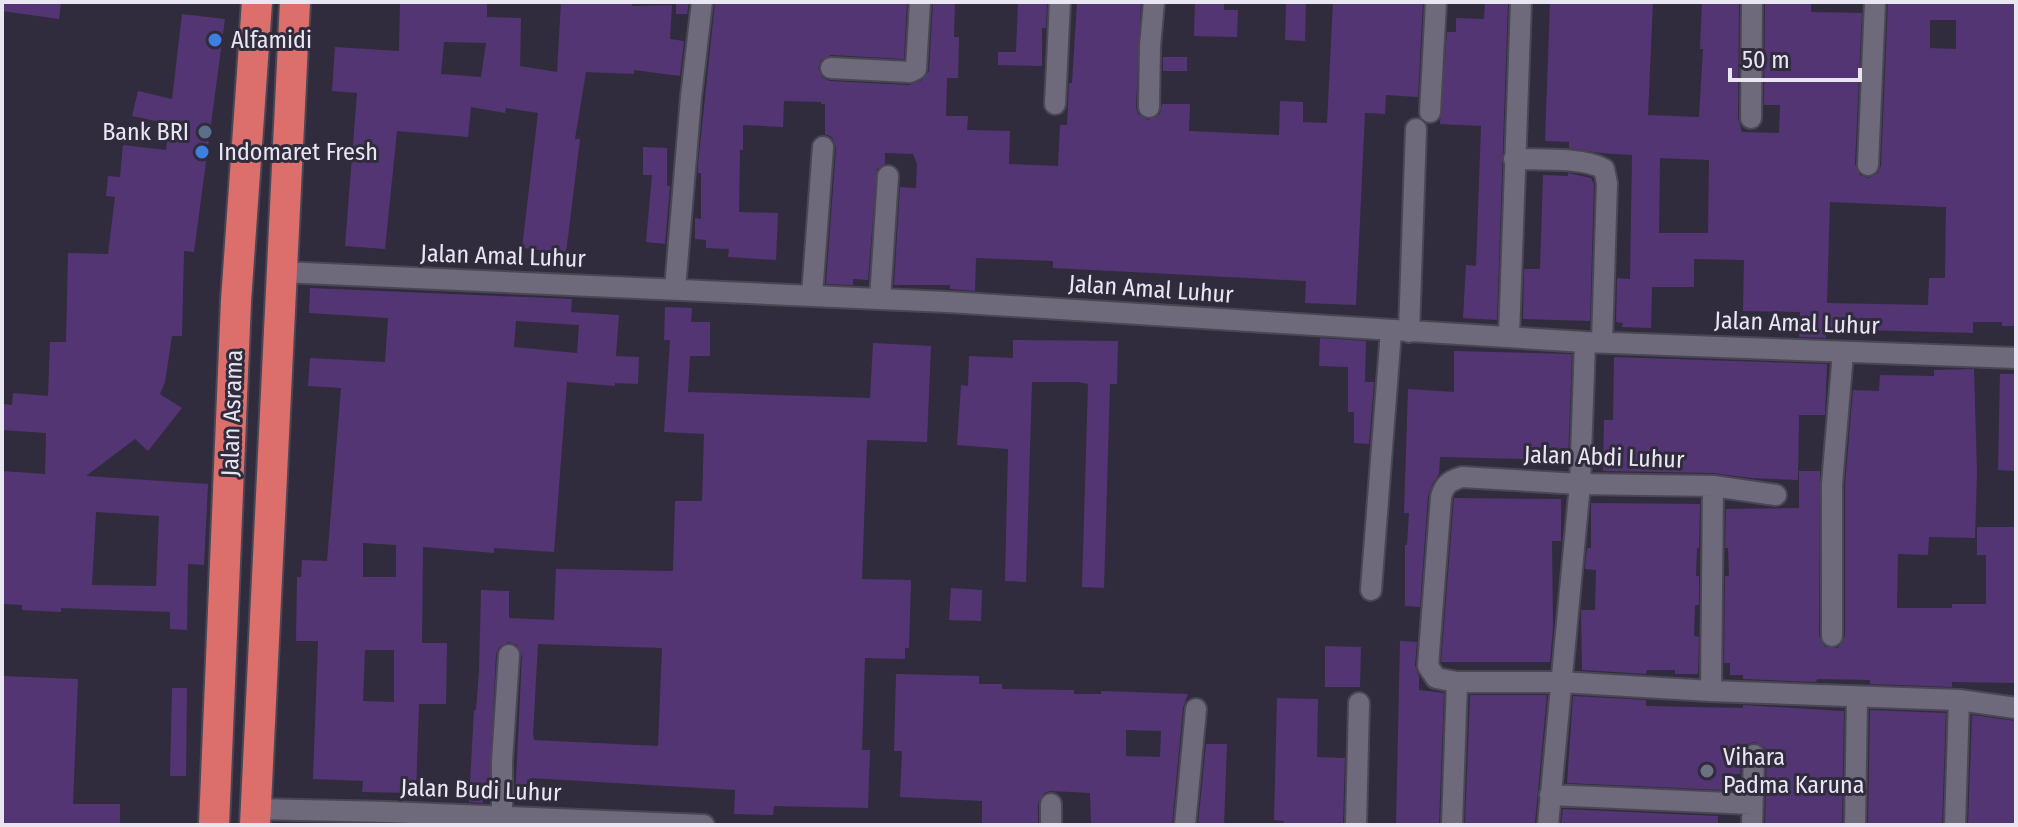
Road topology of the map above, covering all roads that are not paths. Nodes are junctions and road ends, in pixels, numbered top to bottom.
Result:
1 (257, 2) edge
2 (295, 2) edge
3 (702, 2) edge
4 (920, 2) edge
5 (1060, 2) edge
6 (1154, 2) edge
7 (1436, 2) edge
8 (1521, 2) edge
9 (1752, 2) edge
10 (1875, 2) edge
11 (831, 68) dead end
12 (1055, 104) dead end
13 (1149, 107) dead end
14 (1430, 112) dead end
15 (1751, 118) dead end
16 (1416, 129) dead end
17 (823, 147) dead end
18 (1514, 159) junction
19 (1868, 165) dead end
20 (888, 176) dead end
21 (282, 272) junction
22 (675, 289) junction
23 (812, 295) junction
24 (880, 299) junction
25 (1400, 331) junction
26 (1509, 336) junction
27 (1594, 342) junction
28 (1843, 352) junction
29 (2016, 358) edge
30 (1580, 484) junction
31 (1713, 486) junction
32 (1776, 495) dead end
33 (1371, 590) dead end
34 (1832, 636) dead end
35 (509, 655) dead end
36 (1457, 682) junction
37 (1560, 682) junction
38 (1711, 691) junction
39 (1857, 697) junction
40 (1959, 700) junction
41 (1359, 703) dead end
42 (2016, 708) edge
43 (1196, 709) dead end
44 (1754, 755) dead end
45 (1550, 795) junction
46 (1051, 804) dead end
47 (1752, 804) junction
48 (255, 817) edge
49 (502, 817) junction
50 (655, 824) edge
51 (214, 825) edge
52 (704, 825) edge
53 (1051, 825) edge
54 (1185, 825) edge
55 (1356, 825) edge
56 (1452, 825) edge
57 (1548, 825) edge
58 (1752, 825) edge
59 (1855, 825) edge
60 (1955, 825) edge

1 - 51 highway, Jalan Asrama
2 - 21 highway, Jalan Asrama
3 - 22 street
4 - 11 street
5 - 12 street
6 - 13 street
7 - 14 street
8 - 18 street
9 - 15 street
10 - 19 street
16 - 25 street
17 - 23 street
18 - 26 street
18 - 27 street
20 - 24 street
21 - 22 street, Jalan Amal Luhur
21 - 48 highway, Jalan Asrama
22 - 23 street, Jalan Amal Luhur
23 - 24 street, Jalan Amal Luhur
24 - 25 street, Jalan Amal Luhur
25 - 26 street, Jalan Amal Luhur
25 - 33 street
26 - 27 street, Jalan Amal Luhur
27 - 28 street, Jalan Amal Luhur
27 - 30 street
28 - 29 street, Jalan Amal Luhur
28 - 34 street
30 - 31 street, Jalan Abdi Luhur
30 - 36 street, Jalan Abdi Luhur
30 - 37 street
31 - 32 street, Jalan Abdi Luhur
31 - 38 street
35 - 49 street
36 - 37 street
36 - 56 street
37 - 38 street
37 - 45 street
38 - 39 street
39 - 40 street
39 - 59 street
40 - 42 street
40 - 60 street
41 - 55 street
43 - 54 street
44 - 47 street
45 - 47 street
45 - 57 street
46 - 53 street
47 - 58 street
48 - 49 street, Jalan Budi Luhur
49 - 50 street, Jalan Budi Luhur
50 - 52 street, Jalan Budi Luhur

